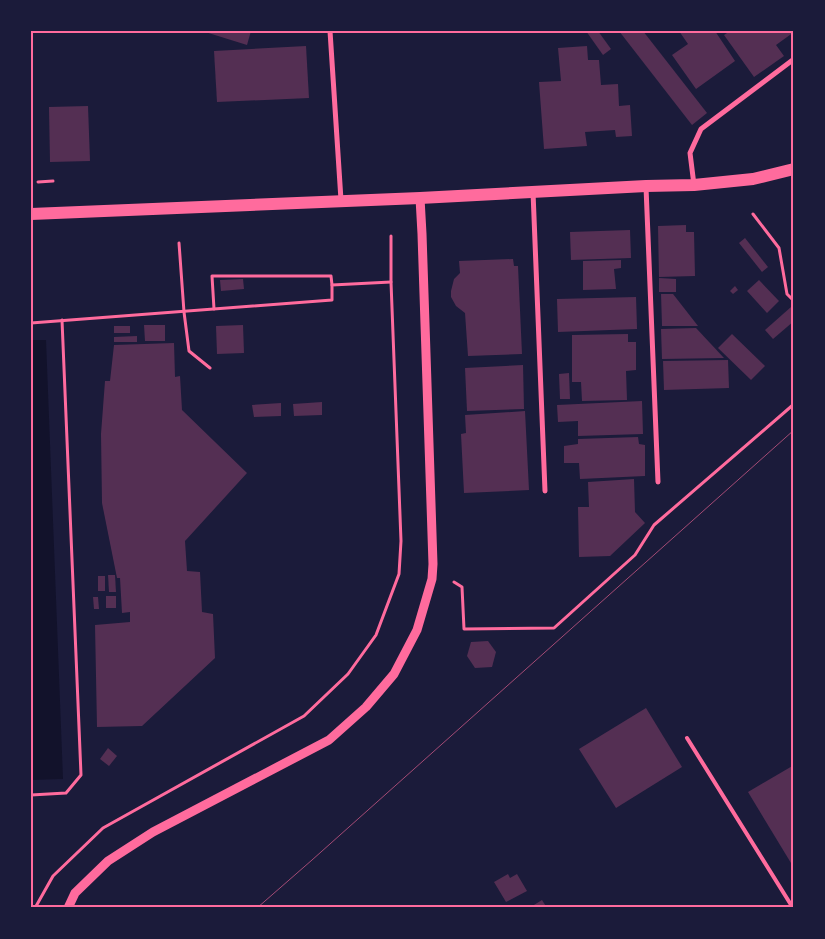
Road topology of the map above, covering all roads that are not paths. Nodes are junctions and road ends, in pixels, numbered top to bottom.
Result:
1 (329, 31) edge
2 (794, 59) edge
3 (794, 169) edge
4 (694, 185) junction
5 (646, 186) junction
6 (533, 192) junction
7 (420, 198) junction
8 (341, 201) junction
9 (31, 214) edge
10 (658, 482) dead end
11 (546, 491) dead end
12 (687, 738) dead end
13 (68, 908) edge
14 (793, 908) edge

1 - 8 street
2 - 4 street
3 - 4 main road
4 - 5 main road
5 - 6 main road
5 - 10 street
6 - 7 main road
6 - 11 street
7 - 8 main road
7 - 13 street
8 - 9 main road
12 - 14 lane

